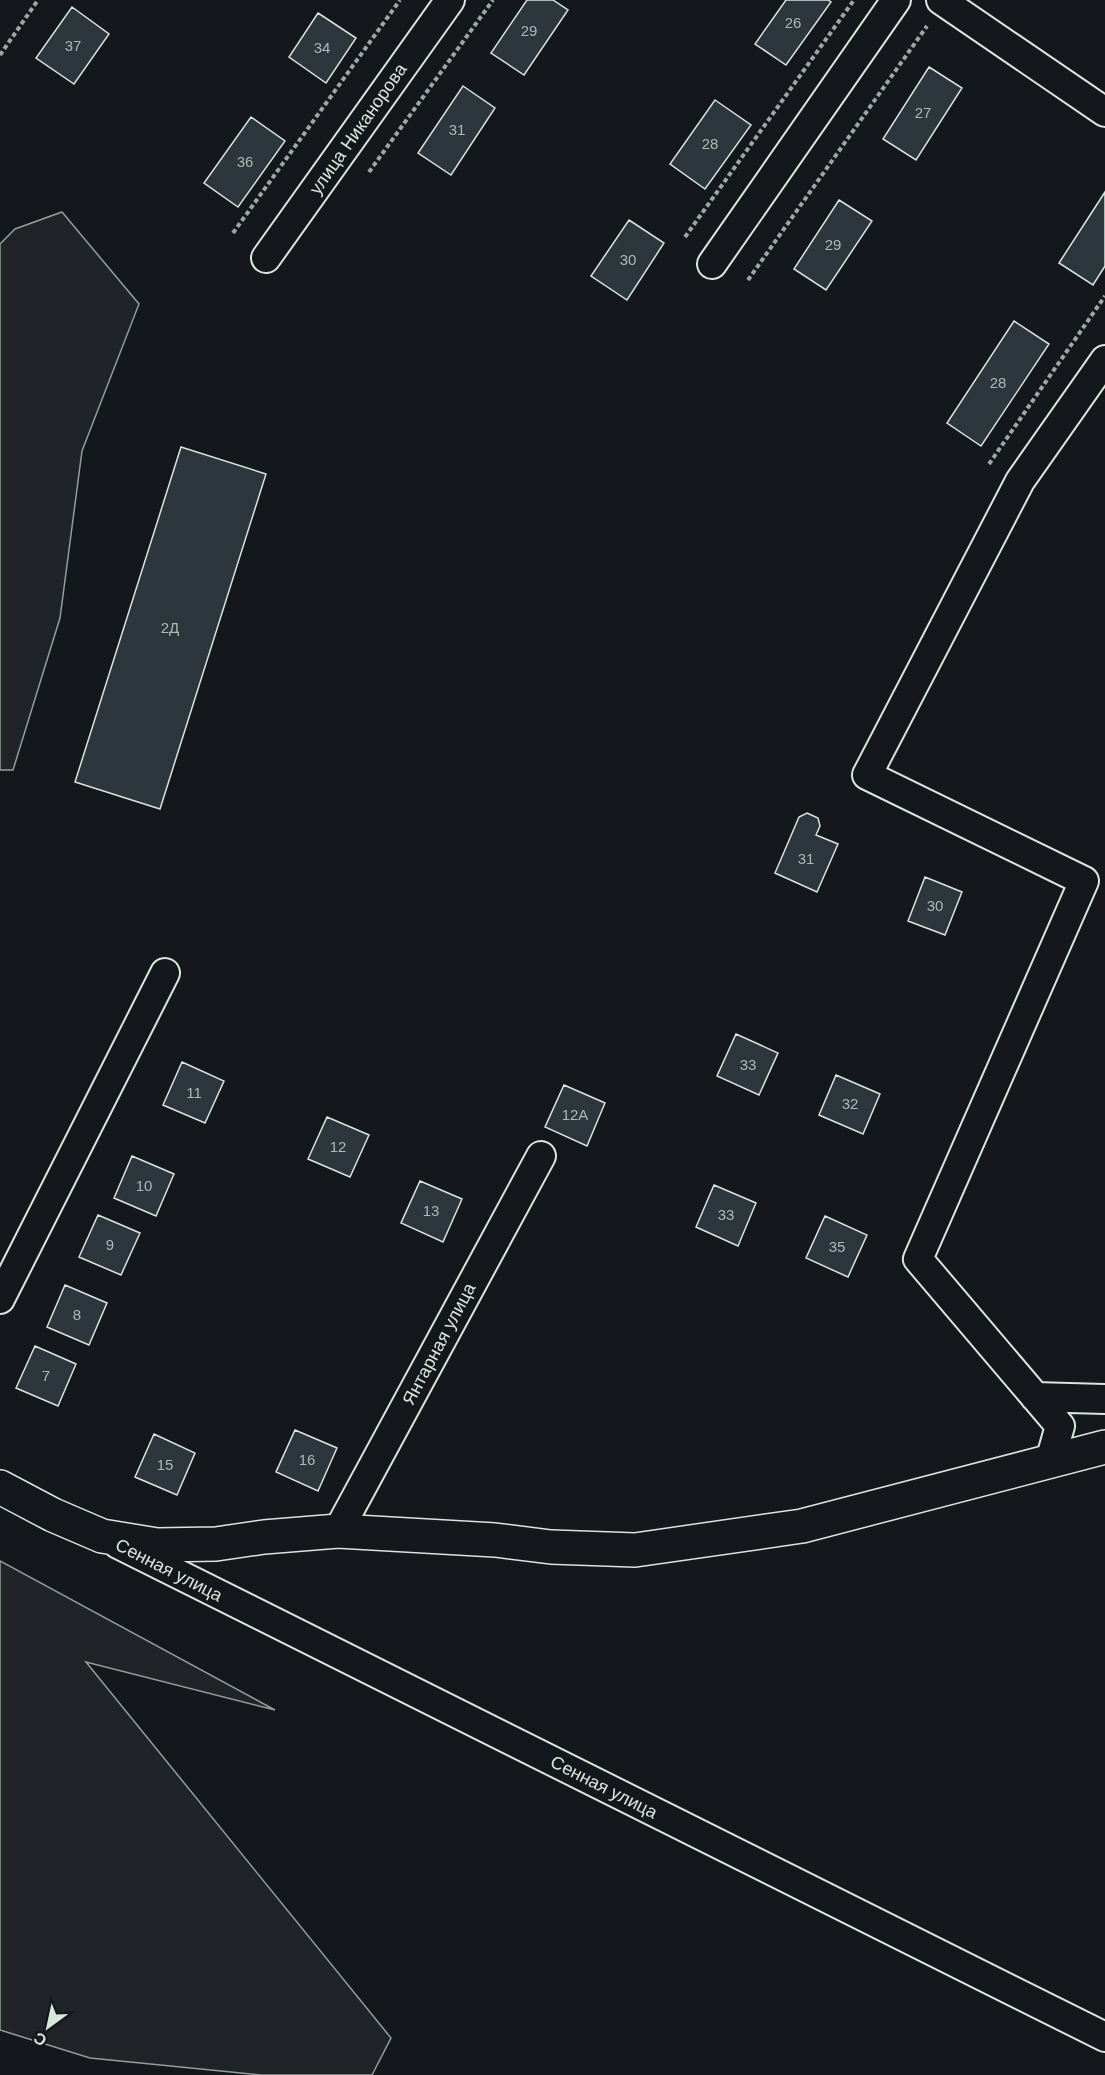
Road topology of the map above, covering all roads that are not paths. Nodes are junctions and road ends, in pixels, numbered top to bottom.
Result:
1 (450, 0) edge
2 (896, 0) edge
3 (943, 1) edge
4 (1105, 112) edge
5 (266, 258) dead end
6 (712, 264) dead end
7 (1105, 360) edge
8 (165, 973) dead end
9 (541, 1156) dead end
10 (0, 1299) edge
11 (1035, 1397) junction
12 (1105, 1399) edge
13 (1105, 1447) edge
14 (1050, 1461) junction
15 (0, 1487) edge
16 (338, 1531) junction
17 (102, 1536) junction
18 (1105, 2037) edge

1 - 5 street, улица Никанорова
2 - 6 street
3 - 4 street
7 - 11 street
8 - 10 street
9 - 16 street, Янтарная улица
11 - 12 street
11 - 14 street
13 - 14 street
14 - 16 street
15 - 17 street
16 - 17 street
17 - 18 street, Сенная улица

